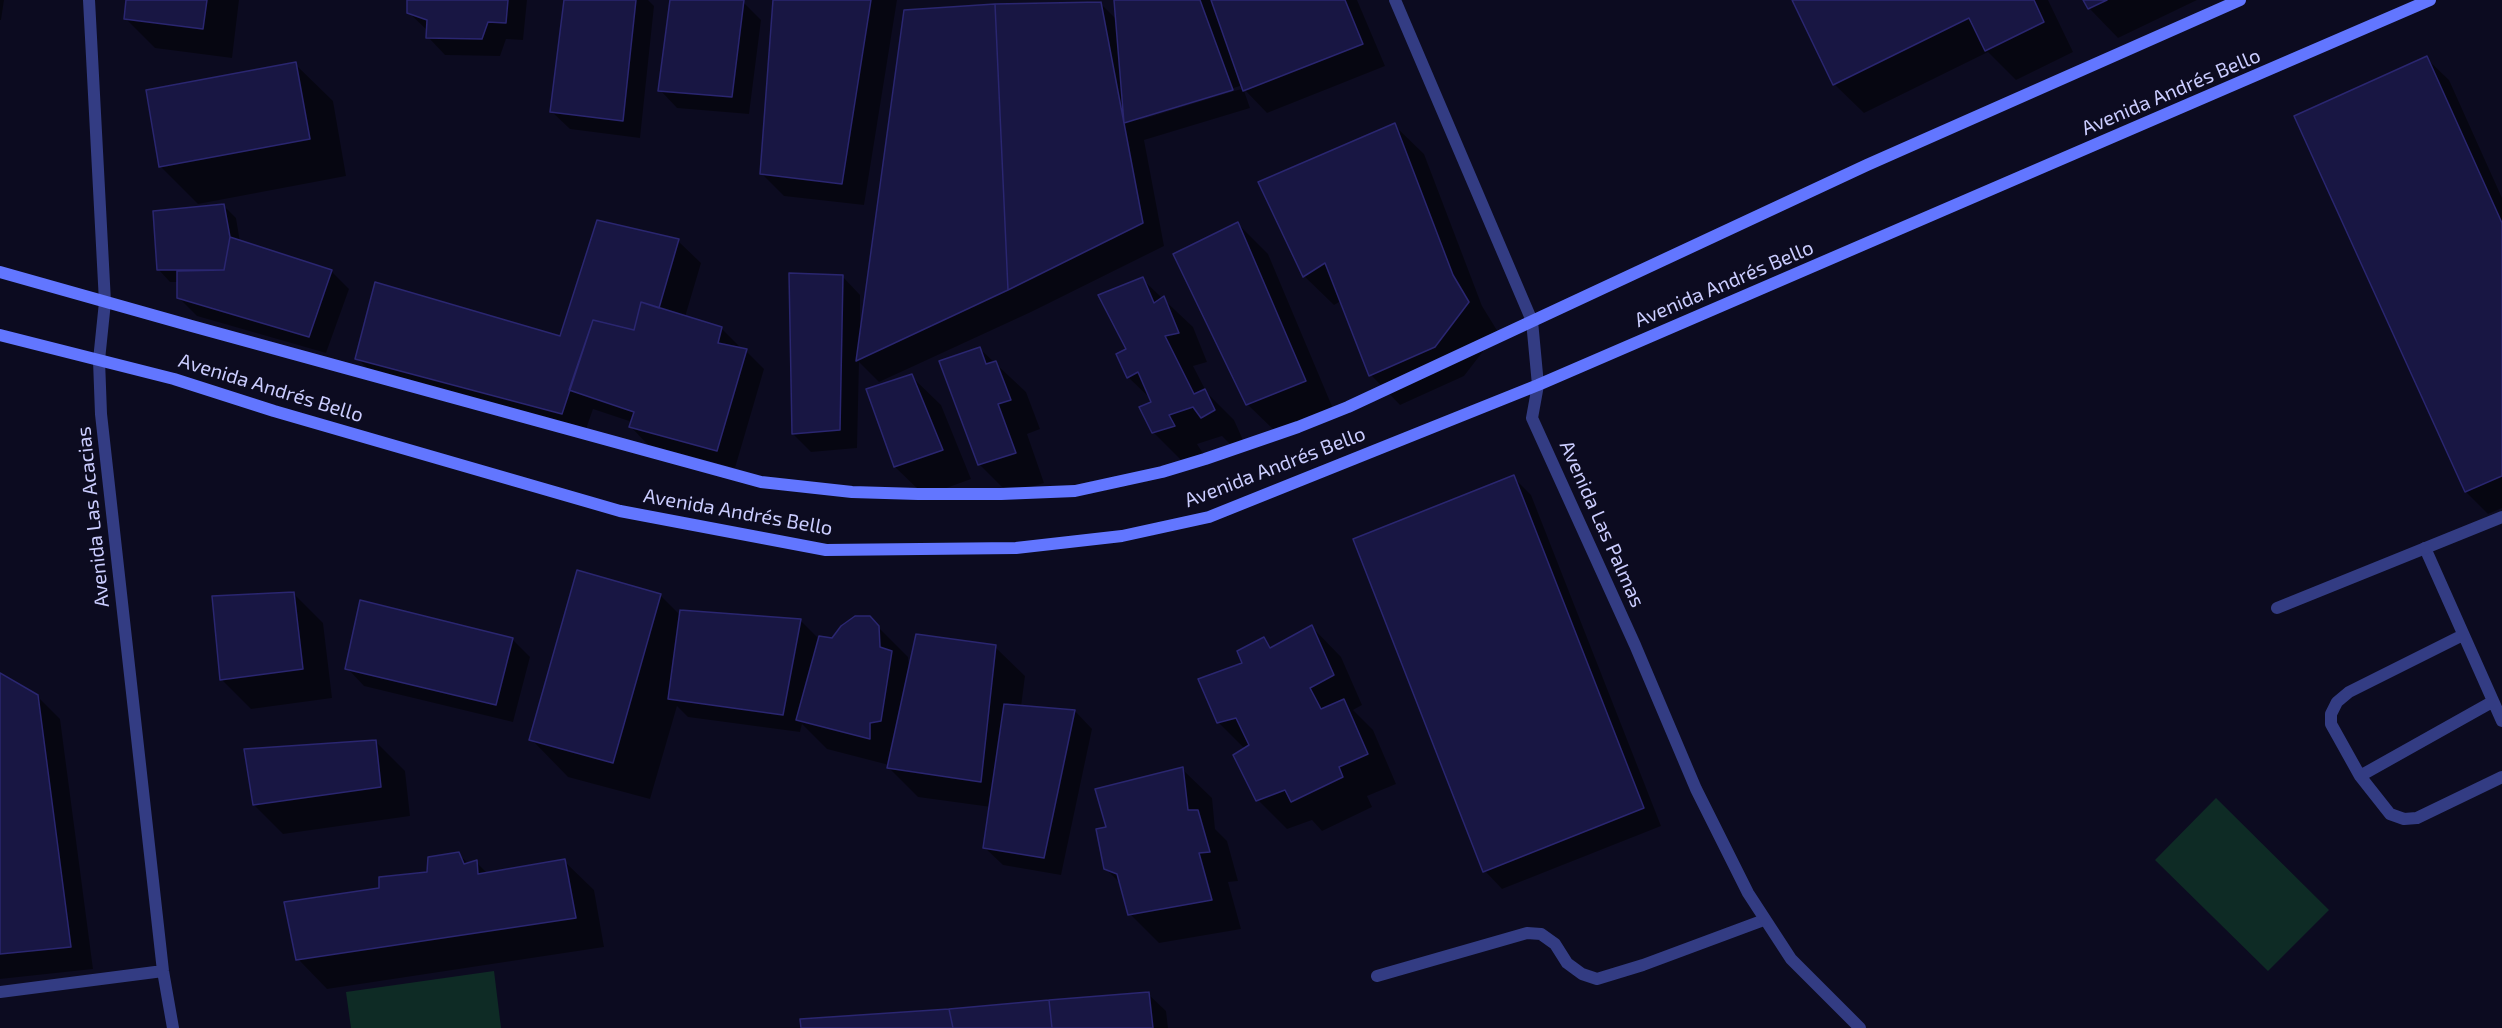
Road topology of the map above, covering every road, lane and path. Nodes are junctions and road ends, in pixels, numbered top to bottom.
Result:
1 (89, 0) edge
2 (1395, 0) edge
3 (2240, 0) edge
4 (2430, 0) edge
5 (0, 272) edge
6 (105, 302) junction
7 (1532, 321) junction
8 (0, 335) edge
9 (99, 360) junction
10 (1538, 385) junction
11 (2502, 517) edge
12 (2425, 548) junction
13 (2277, 608) dead end
14 (2463, 635) junction
15 (2492, 702) junction
16 (2502, 721) edge
17 (2360, 776) junction
18 (2502, 777) edge
19 (1764, 920) junction
20 (163, 971) junction
21 (1377, 976) dead end
22 (0, 992) edge
23 (173, 1028) edge
24 (1860, 1028) edge

1 - 6 street, Avenida Las Acacias
2 - 7 street, Avenida Las Palmas
3 - 7 street, Avenida Andrés Bello
4 - 10 street, Avenida Andrés Bello
5 - 6 street, Avenida Andrés Bello
6 - 7 street, Avenida Andrés Bello
6 - 9 street, Avenida Las Acacias
7 - 10 street, Avenida Las Palmas
8 - 9 street, Avenida Andrés Bello
9 - 10 street, Avenida Andrés Bello
9 - 20 street, Avenida Las Acacias
10 - 19 street, Avenida Las Palmas
11 - 12 street
12 - 13 street
12 - 14 street
14 - 15 street
14 - 17 street
15 - 16 street
15 - 17 street
17 - 18 street
19 - 21 street
19 - 24 street, Avenida Las Palmas
20 - 22 street
20 - 23 street, Avenida Las Acacias

